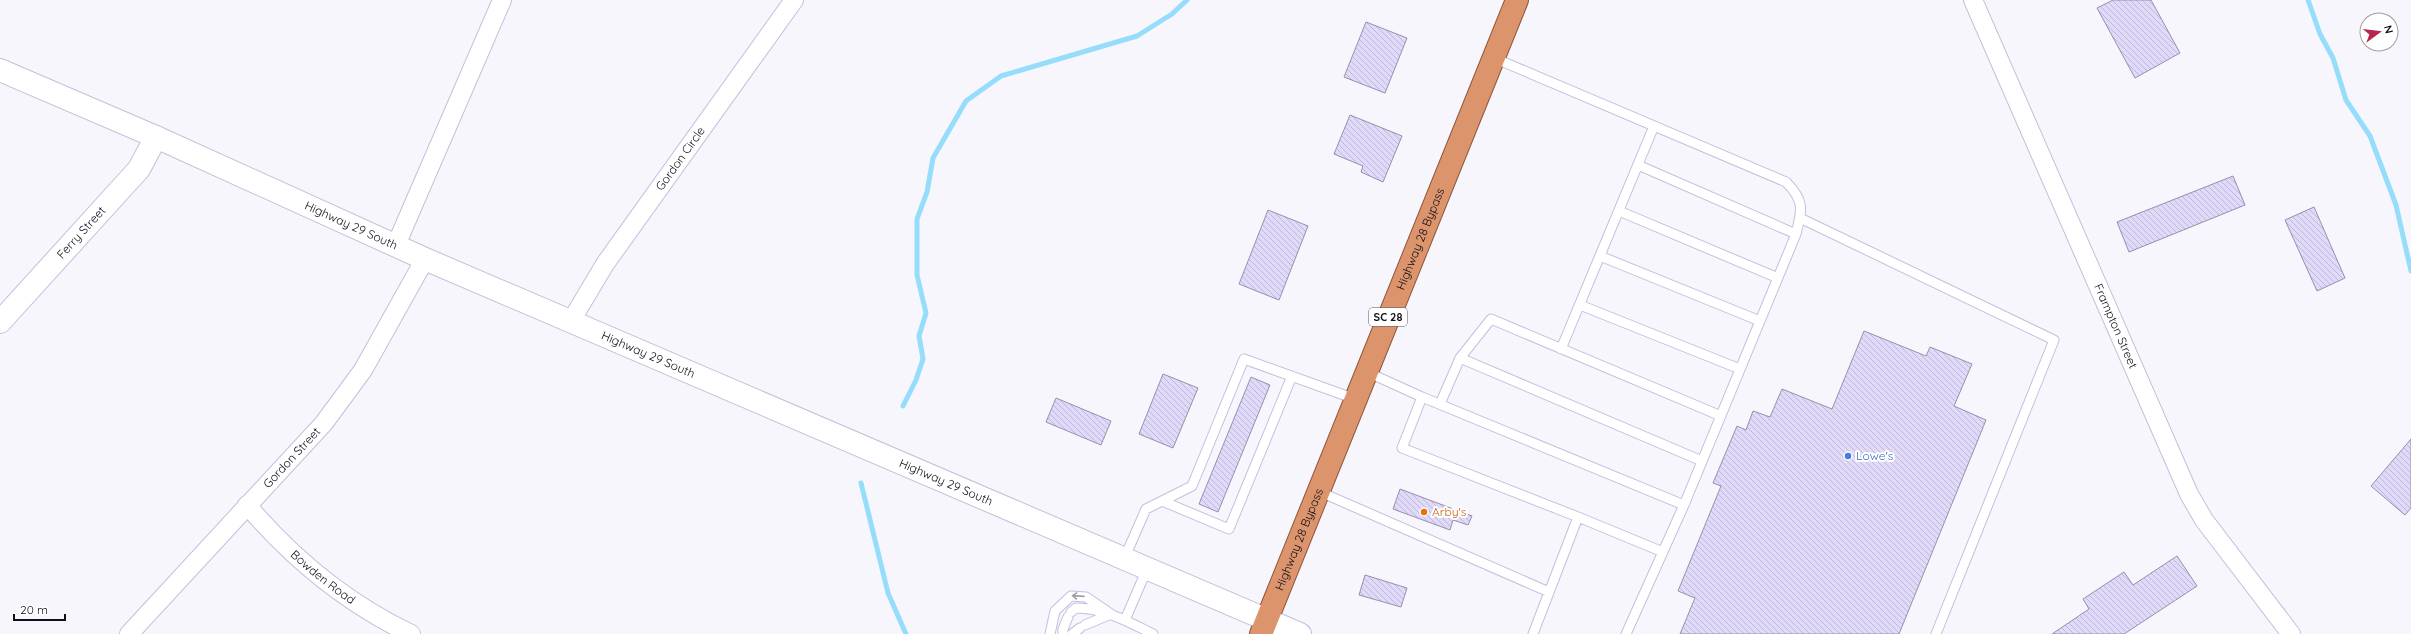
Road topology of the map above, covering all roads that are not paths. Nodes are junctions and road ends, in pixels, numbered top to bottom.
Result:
1 (502, 0) edge
2 (794, 0) edge
3 (1517, 0) edge
4 (1973, 0) edge
5 (1494, 58) junction
6 (0, 70) edge
7 (1654, 126) junction
8 (156, 137) junction
9 (1638, 165) junction
10 (1619, 211) junction
11 (1800, 218) junction
12 (1796, 234) junction
13 (396, 245) junction
14 (1600, 256) junction
15 (425, 259) junction
16 (1778, 278) junction
17 (1580, 305) junction
18 (571, 321) junction
19 (1760, 321) junction
20 (0, 322) edge
21 (1561, 349) junction
22 (1460, 358) junction
23 (1740, 369) junction
24 (1366, 372) junction
25 (1292, 376) junction
26 (1422, 397) junction
27 (1355, 399) junction
28 (1440, 404) junction
29 (1721, 416) junction
30 (1702, 461) junction
31 (1318, 490) junction
32 (1162, 501) junction
33 (247, 505) junction
34 (1684, 506) junction
35 (1578, 517) junction
36 (1663, 552) junction
37 (1124, 559) junction
38 (1147, 569) junction
39 (1549, 592) junction
40 (1112, 614) junction
41 (1125, 620) junction
42 (1264, 626) edge
43 (129, 634) edge
44 (411, 634) edge
45 (1050, 634) edge
46 (1063, 634) edge
47 (1072, 634) edge
48 (1154, 634) edge
49 (1300, 634) edge
50 (1533, 634) edge
51 (1626, 634) edge
52 (1936, 634) edge
53 (2291, 634) edge

1 - 13 street
2 - 18 street, Gordon Circle
3 - 5 highway, Highway 28 Bypass / SC 28
4 - 53 street, Frampton Street
5 - 7 lane
5 - 24 highway, Highway 28 Bypass / SC 28
6 - 8 main road, Highway 29 South
7 - 9 lane
7 - 11 lane
8 - 13 main road, Highway 29 South
8 - 20 main road, Ferry Street
9 - 10 lane
9 - 12 lane
10 - 14 lane
10 - 16 lane
11 - 12 lane
11 - 52 lane
12 - 16 lane
13 - 15 main road, Highway 29 South
14 - 17 lane
14 - 19 lane
15 - 18 main road, Highway 29 South
15 - 33 street, Gordon Street
16 - 19 lane
17 - 21 lane
17 - 23 lane
18 - 37 main road, Highway 29 South
19 - 23 lane
21 - 22 lane
21 - 29 lane
22 - 28 lane
22 - 30 lane
23 - 29 lane
24 - 26 lane
24 - 27 highway, Highway 28 Bypass / SC 28
25 - 27 lane
25 - 32 lane
25 - 32 lane
26 - 28 lane
26 - 35 lane
27 - 31 highway, Highway 28 Bypass / SC 28
28 - 34 lane
29 - 30 lane
30 - 34 lane
31 - 39 lane
31 - 42 highway, Highway 28 Bypass / SC 28
32 - 37 lane
33 - 43 street, Gordon Street
33 - 44 street, Bowden Road
34 - 36 lane
35 - 36 lane
35 - 39 lane
36 - 51 lane
37 - 38 main road, Highway 29 South
38 - 41 lane
38 - 42 main road, Highway 29 South
39 - 50 lane
40 - 41 lane
40 -> 45 lane
40 - 46 lane
40 - 47 lane
41 - 48 lane
42 - 49 main road, Highway 29 South

